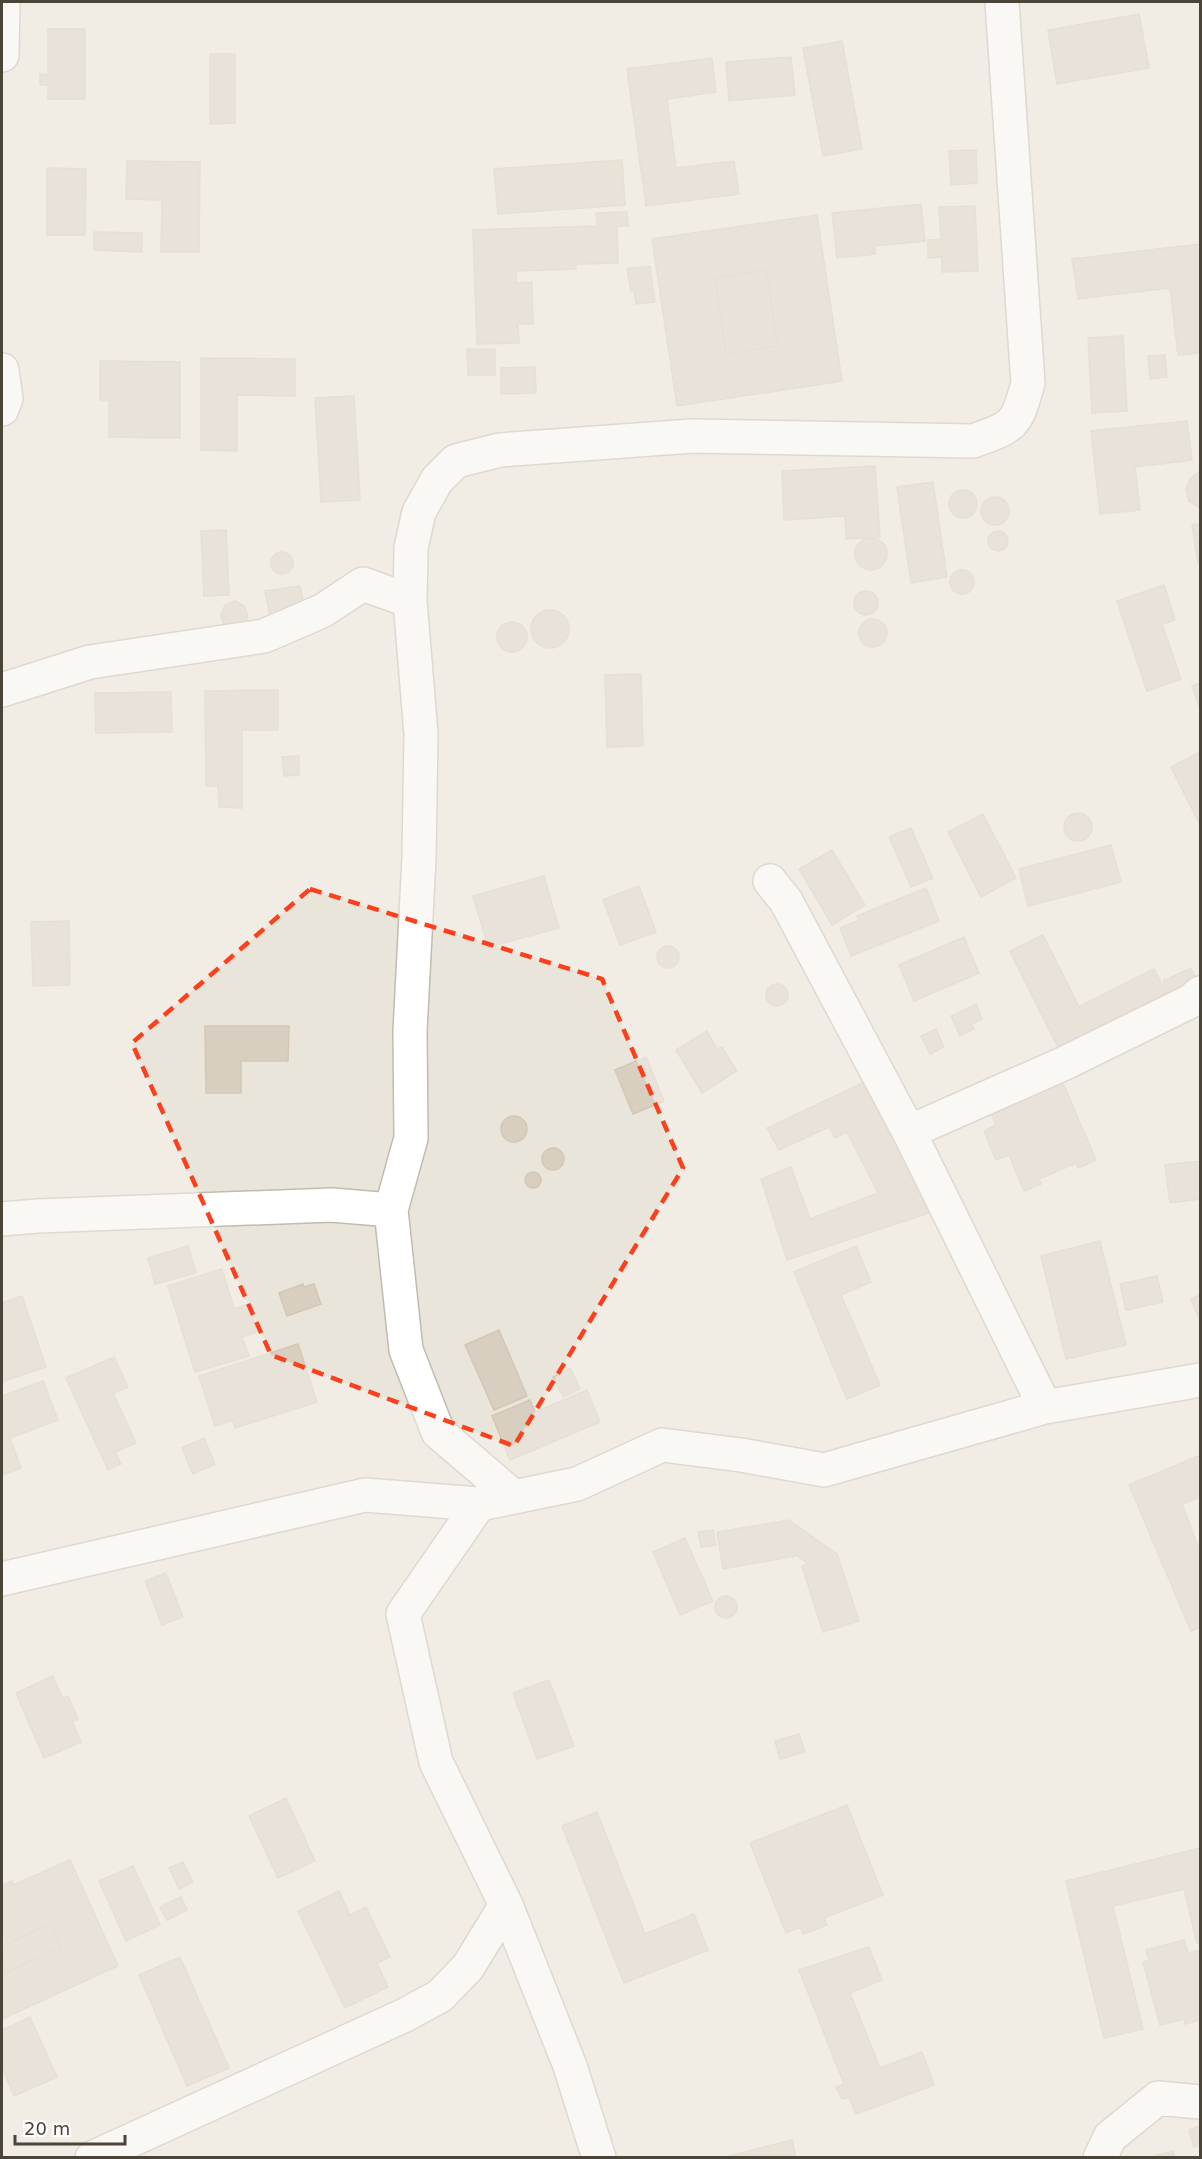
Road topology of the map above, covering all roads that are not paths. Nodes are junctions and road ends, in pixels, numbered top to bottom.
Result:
1 (3, 2) edge
2 (1002, 2) edge
3 (2, 55) edge
4 (2, 370) edge
5 (2, 409) edge
6 (410, 600) junction
7 (2, 690) edge
8 (770, 881) dead end
9 (1200, 993) edge
10 (909, 1132) junction
11 (391, 1210) junction
12 (2, 1219) edge
13 (1200, 1380) edge
14 (1045, 1407) junction
15 (514, 1497) junction
16 (479, 1504) junction
17 (2, 1579) edge
18 (506, 1905) junction
19 (1200, 2102) edge
20 (92, 2157) edge
21 (599, 2157) edge
22 (1100, 2157) edge

1 - 3 street
2 - 6 street
4 - 5 street
6 - 7 street
6 - 11 street
8 - 10 street
9 - 10 street
10 - 14 street
11 - 12 street
11 - 15 street
13 - 14 street
14 - 15 street
15 - 16 street
16 - 17 street
16 - 18 street
18 - 20 street
18 - 21 street
19 - 22 street

